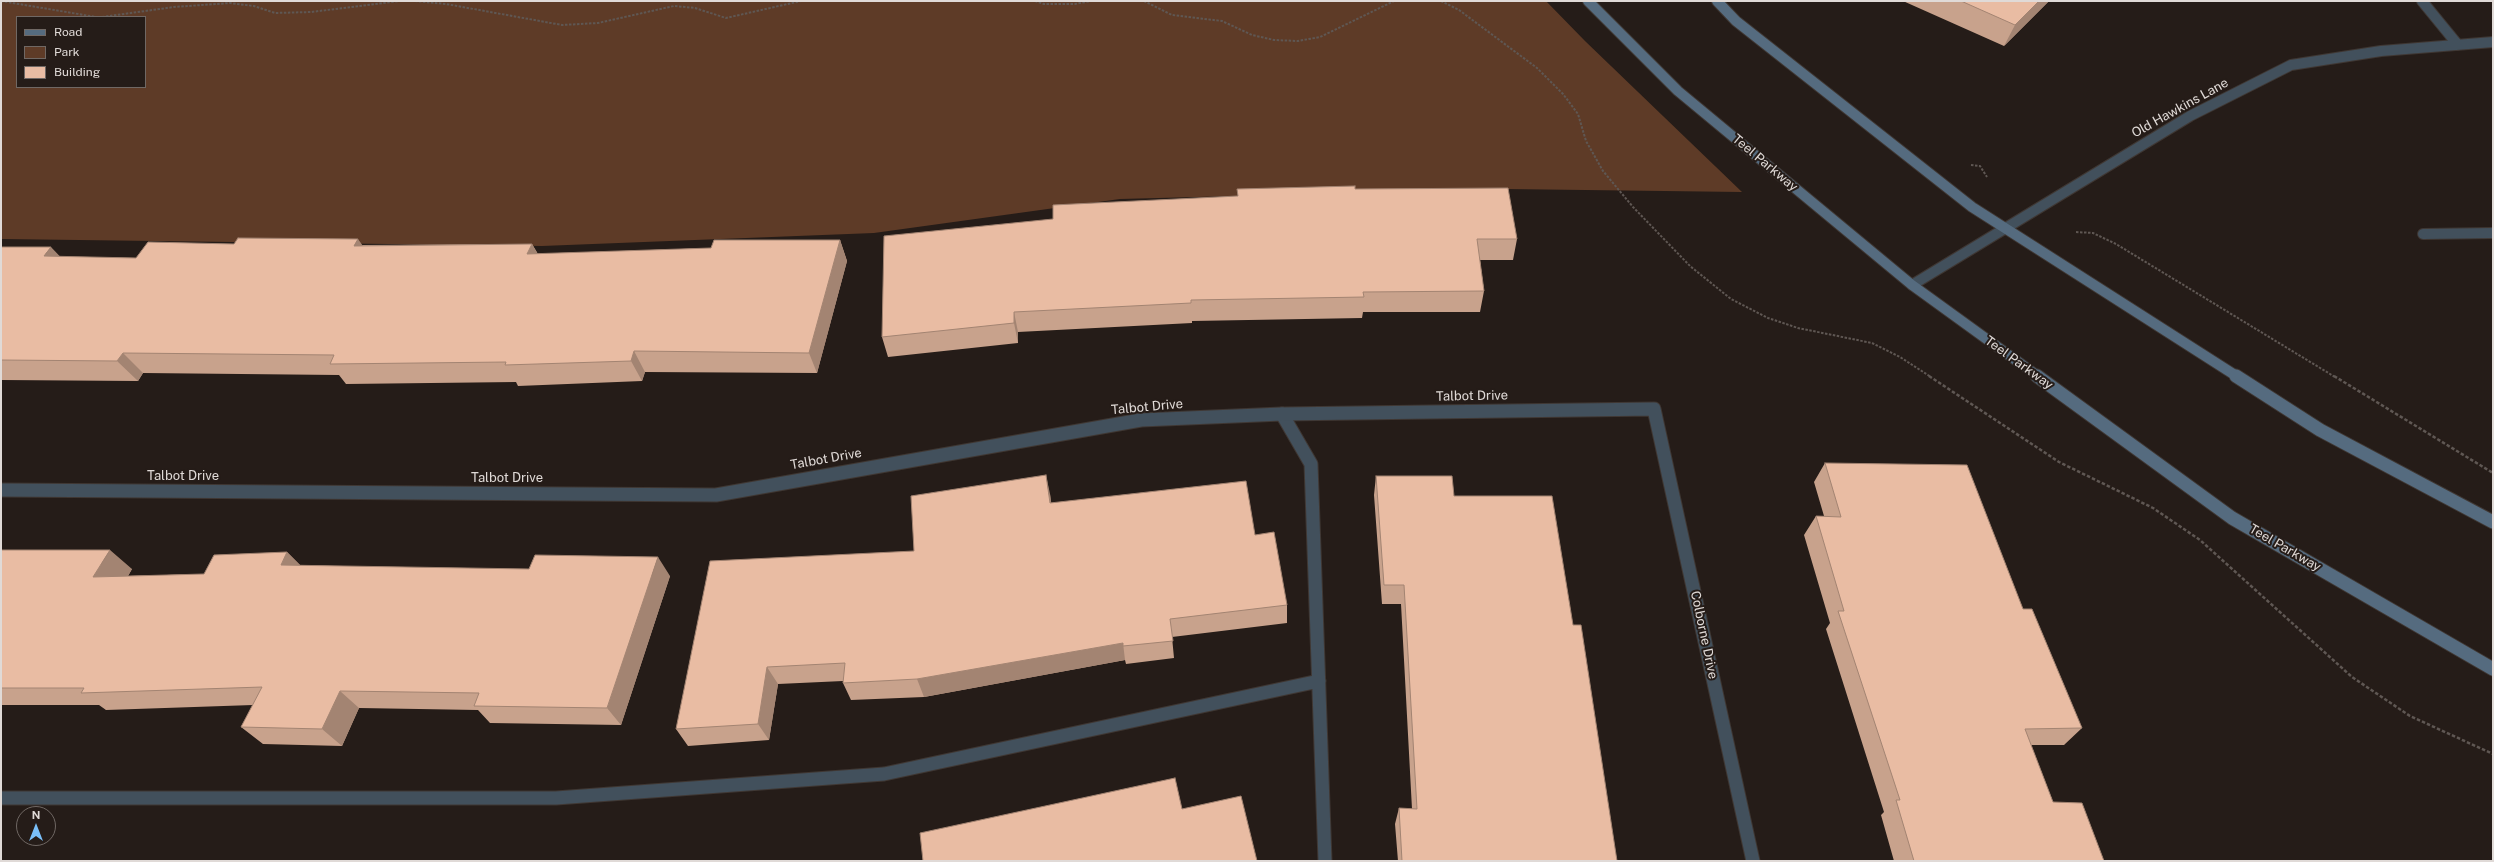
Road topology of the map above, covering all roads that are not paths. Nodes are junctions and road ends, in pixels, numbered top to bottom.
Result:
1 (1588, 1) edge
2 (1717, 1) edge
3 (2422, 1) edge
4 (2493, 42) edge
5 (2458, 45) junction
6 (2007, 229) junction
7 (2493, 233) edge
8 (2423, 234) dead end
9 (1912, 285) junction
10 (1654, 409) joint
11 (1282, 414) junction
12 (1, 490) edge
13 (2493, 522) edge
14 (2493, 669) edge
15 (1319, 681) junction
16 (1, 798) edge
17 (1325, 861) edge
18 (1754, 861) edge

1 - 9 main road, Teel Parkway
2 - 6 main road
3 - 5 street
4 - 5 street, Old Hawkins Lane
5 - 6 street, Old Hawkins Lane
6 - 9 street, Old Hawkins Lane
6 - 13 main road
7 - 8 street
9 - 14 main road, Teel Parkway
10 - 11 street, Talbot Drive
10 - 18 street, Colborne Drive
11 - 12 street, Talbot Drive
11 - 15 street
15 - 16 street
15 - 17 street

